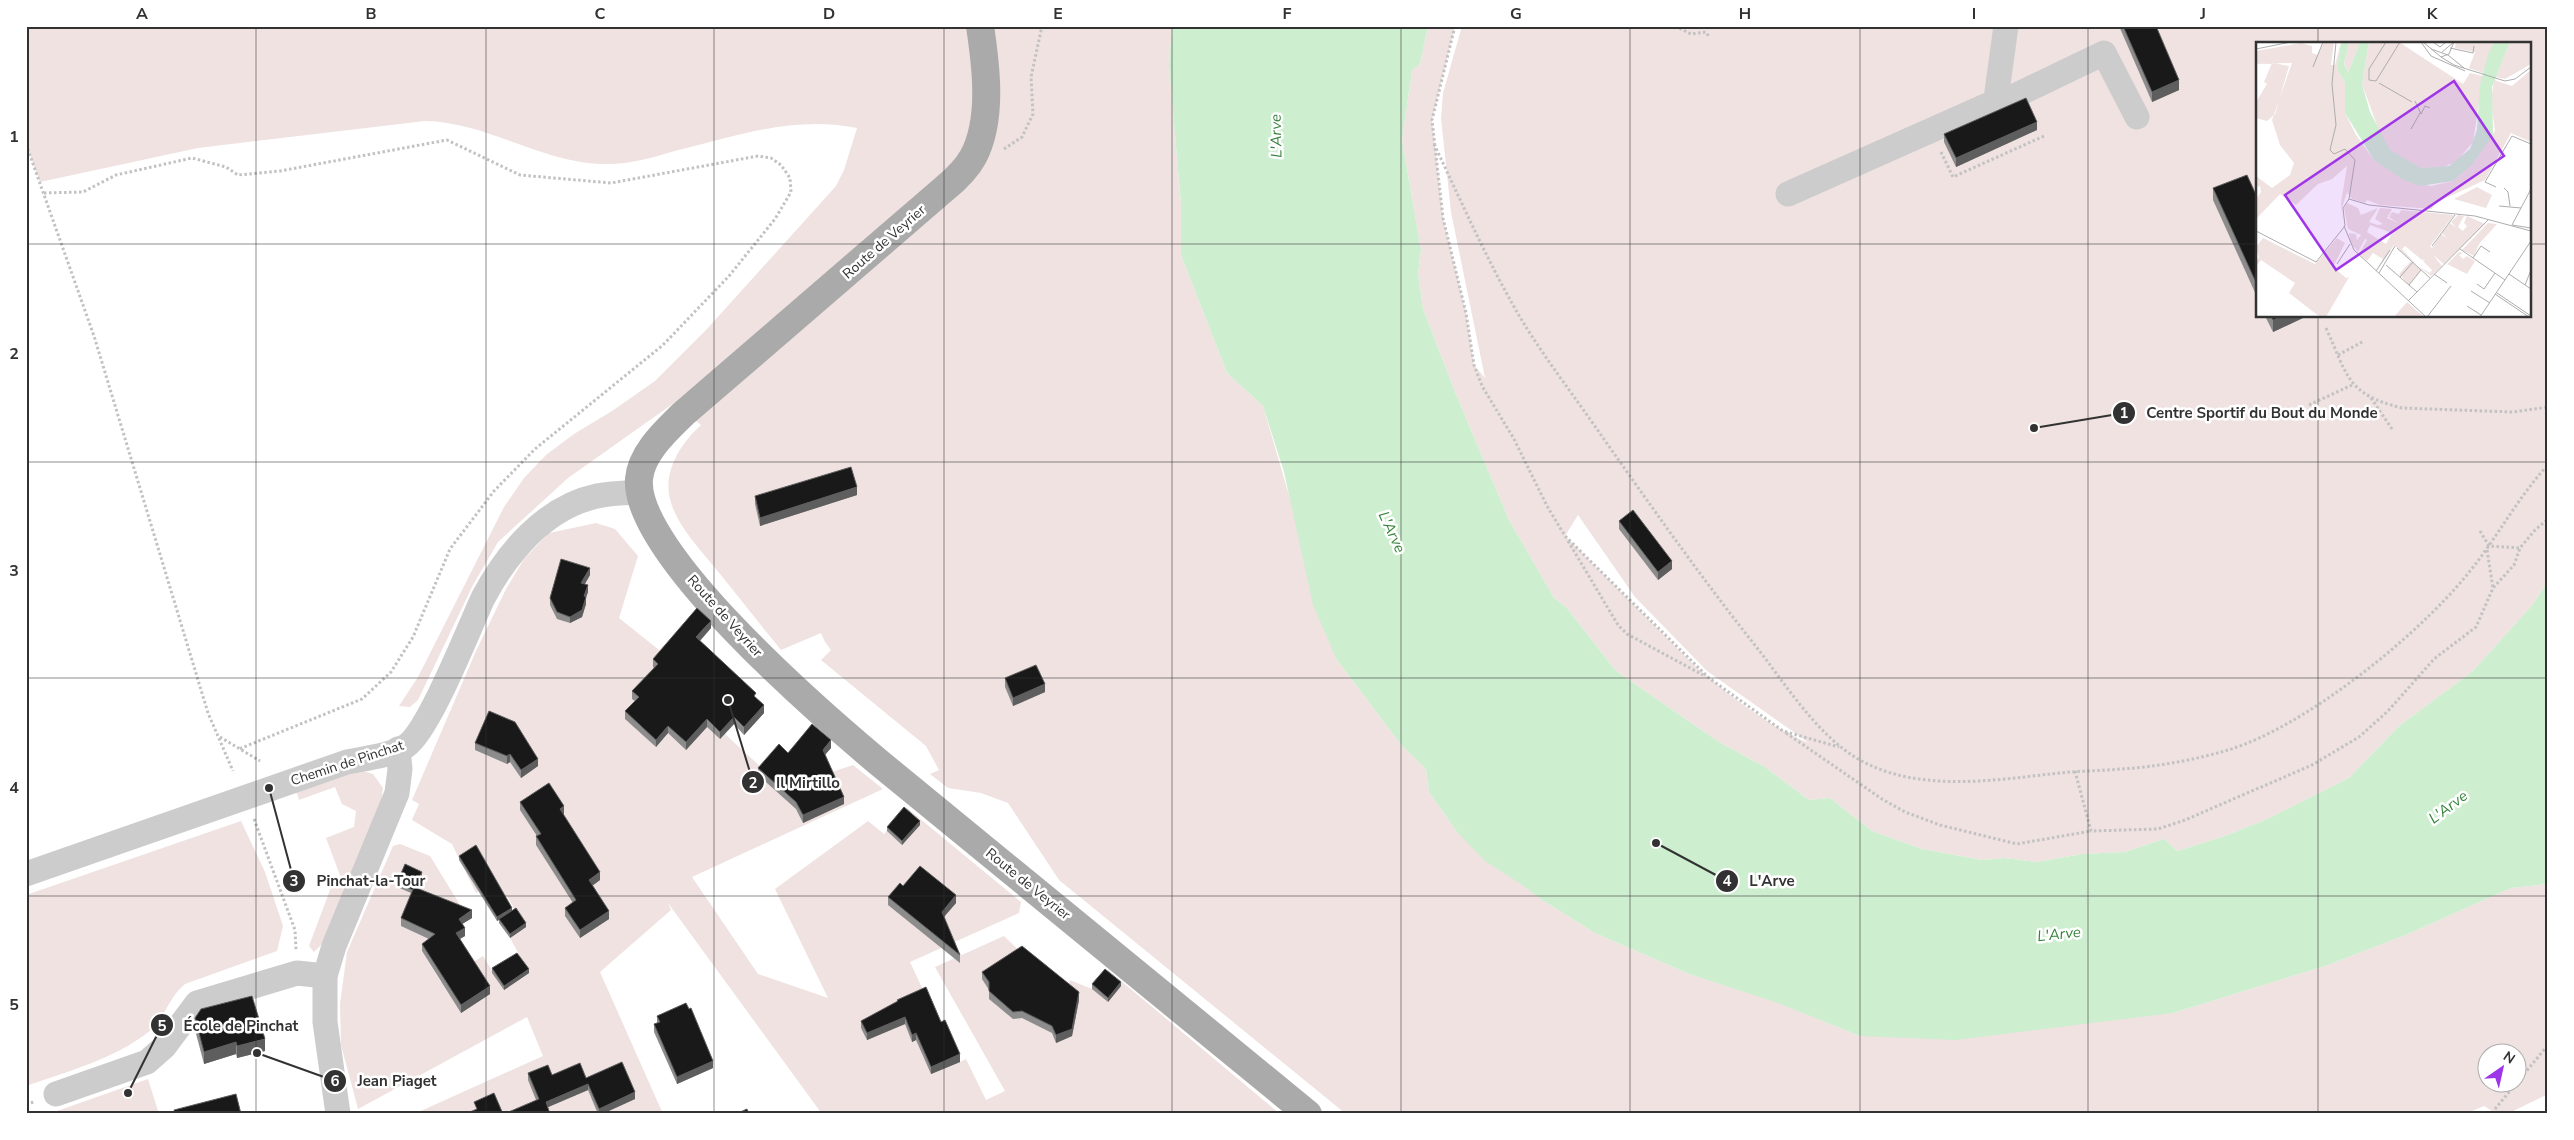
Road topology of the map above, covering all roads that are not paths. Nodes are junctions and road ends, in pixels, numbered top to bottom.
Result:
1 (980, 26) edge
2 (2006, 26) edge
3 (1997, 101) junction
4 (2137, 117) dead end
5 (1788, 194) dead end
6 (640, 492) junction
7 (398, 749) junction
8 (26, 874) edge
9 (325, 976) junction
10 (56, 1094) dead end
11 (338, 1114) edge
12 (1308, 1114) edge

1 - 6 main road, Route de Veyrier
2 - 3 street
3 - 4 street
3 - 5 street
6 - 7 street, Chemin de Pinchat
6 - 12 main road, Route de Veyrier
7 - 8 street, Chemin de Pinchat
7 - 9 street
9 - 10 street
9 - 11 street

